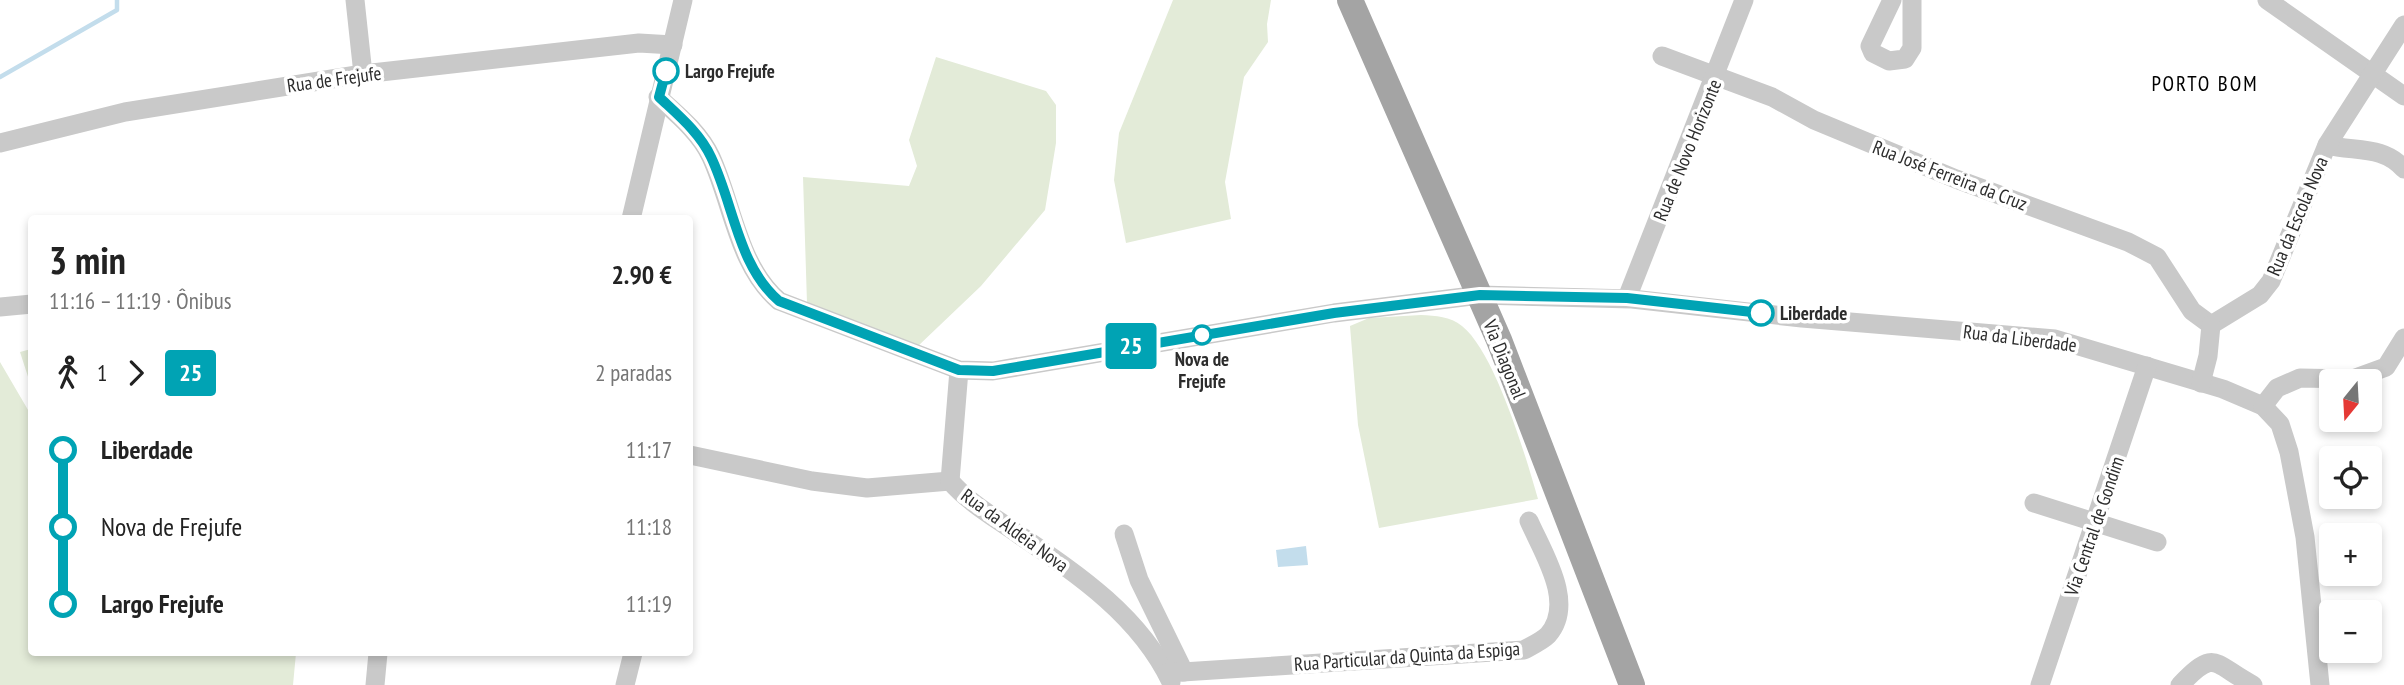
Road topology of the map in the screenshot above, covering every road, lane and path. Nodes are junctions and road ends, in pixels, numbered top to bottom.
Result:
1 (355, 0) edge
2 (683, 0) edge
3 (1350, 0) edge
4 (1744, 0) edge
5 (1892, 0) edge
6 (1912, 0) edge
7 (2267, 0) edge
8 (2404, 25) edge
9 (673, 45) junction
10 (1662, 57) dead end
11 (363, 74) junction
12 (2374, 74) junction
13 (1716, 76) junction
14 (2404, 96) edge
15 (659, 97) junction
16 (0, 143) edge
17 (2327, 145) junction
18 (2404, 169) edge
19 (632, 215) edge
20 (1480, 295) junction
21 (1627, 298) junction
22 (28, 304) edge
23 (0, 307) edge
24 (2211, 325) junction
25 (2404, 338) edge
26 (2147, 366) junction
27 (959, 370) junction
28 (2202, 383) junction
29 (2263, 406) junction
30 (693, 456) edge
31 (950, 481) junction
32 (2034, 503) dead end
33 (1530, 521) dead end
34 (2095, 523) junction
35 (1124, 534) dead end
36 (2157, 542) dead end
37 (377, 656) edge
38 (632, 656) edge
39 (1174, 676) edge
40 (374, 685) edge
41 (625, 685) edge
42 (1632, 685) edge
43 (2040, 685) edge
44 (2180, 685) edge
45 (2253, 685) edge
46 (2320, 685) edge

1 - 11 street
2 - 9 street
3 - 20 main road, Via Diagonal
4 - 13 street, Rua de Novo Horizonte
5 - 6 street
7 - 12 street
8 - 12 street, Rua da Escola Nova
9 - 11 street, Rua de Frejufe
9 - 15 street
10 - 13 street, Rua José Ferreira da Cruz
11 - 16 street, Rua de Frejufe
12 - 14 street
12 - 17 street, Rua da Escola Nova
13 - 21 street, Rua de Novo Horizonte
13 - 24 street, Rua José Ferreira da Cruz
15 - 19 street
15 - 27 street, Rua da Liberdade
17 - 18 street
17 - 24 street, Rua da Escola Nova
20 - 21 street, Rua da Liberdade
20 - 27 street, Rua da Liberdade
20 - 42 main road, Via Diagonal
21 - 26 street, Rua da Liberdade
22 - 23 street
24 - 28 street
25 - 29 street
26 - 28 street, Rua da Liberdade
26 - 34 street, Via Central de Gondim
27 - 31 street
28 - 29 street, Rua da Liberdade
29 - 46 street
30 - 31 street, Rua da Aldeia Nova
31 - 39 street, Rua da Aldeia Nova
32 - 34 street
33 - 39 street, Rua Particular da Quinta da Espiga
34 - 36 street
34 - 43 street, Via Central de Gondim
35 - 39 street
37 - 40 street
38 - 41 street
44 - 45 street

